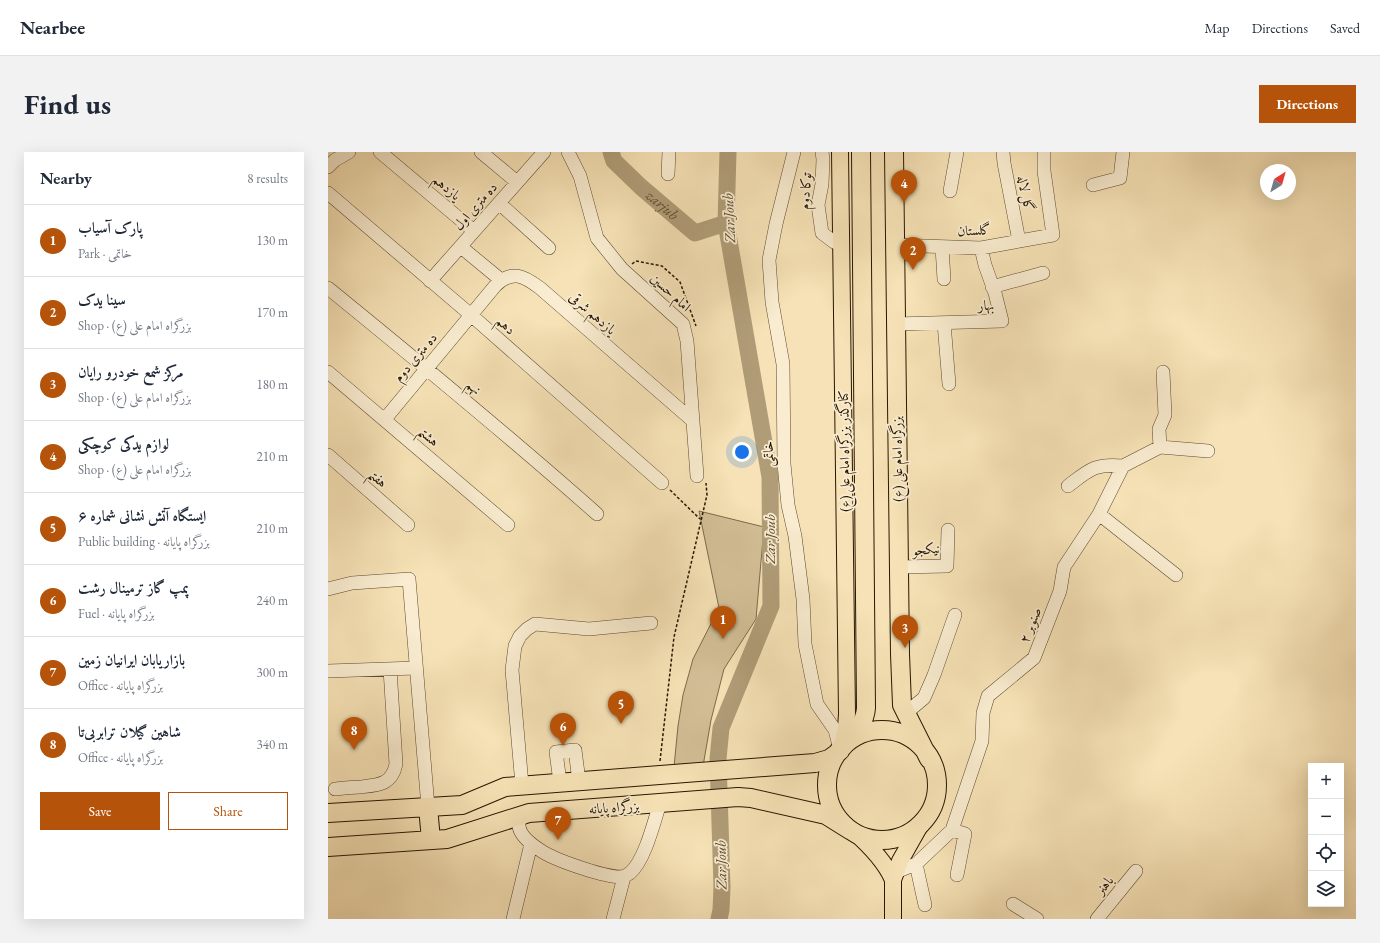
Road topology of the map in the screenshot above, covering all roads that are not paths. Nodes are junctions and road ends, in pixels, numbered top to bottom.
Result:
1 (349, 152) edge
2 (380, 152) edge
3 (482, 152) edge
4 (544, 152) edge
5 (568, 152) edge
6 (669, 152) edge
7 (794, 152) edge
8 (822, 152) edge
9 (840, 152) edge
10 (861, 152) edge
11 (894, 152) edge
12 (957, 152) edge
13 (1003, 152) edge
14 (1044, 152) edge
15 (1123, 152) edge
16 (328, 167) edge
17 (668, 174) dead end
18 (517, 182) junction
19 (1094, 185) dead end
20 (950, 192) dead end
21 (328, 193) edge
22 (499, 203) junction
23 (474, 231) junction
24 (1020, 241) junction
25 (841, 244) junction
26 (862, 245) junction
27 (895, 245) junction
28 (460, 247) junction
29 (942, 247) junction
30 (549, 248) dead end
31 (981, 248) junction
32 (1043, 273) dead end
33 (944, 279) dead end
34 (501, 280) junction
35 (430, 281) junction
36 (992, 287) junction
37 (328, 288) edge
38 (471, 315) junction
39 (944, 323) junction
40 (896, 324) junction
41 (426, 368) junction
42 (328, 372) edge
43 (1164, 372) dead end
44 (949, 384) dead end
45 (385, 419) junction
46 (692, 420) junction
47 (1160, 447) junction
48 (1208, 451) dead end
49 (328, 455) edge
50 (1123, 466) junction
51 (701, 479) road end
52 (662, 483) road end
53 (1068, 486) dead end
54 (597, 514) dead end
55 (1099, 514) junction
56 (408, 525) dead end
57 (508, 525) dead end
58 (948, 530) dead end
59 (898, 567) junction
60 (1176, 575) dead end
61 (328, 589) edge
62 (955, 615) dead end
63 (651, 623) dead end
64 (416, 668) junction
65 (390, 669) junction
66 (328, 671) edge
67 (906, 713) junction
68 (840, 749) junction
69 (930, 760) junction
70 (578, 781) junction
71 (560, 782) junction
72 (522, 785) junction
73 (335, 789) dead end
74 (660, 803) junction
75 (434, 806) junction
76 (330, 812) edge
77 (522, 815) junction
78 (922, 822) junction
79 (952, 830) junction
80 (852, 831) junction
81 (431, 840) junction
82 (531, 844) junction
83 (328, 847) edge
84 (916, 864) junction
85 (1136, 871) dead end
86 (957, 875) dead end
87 (624, 876) junction
88 (894, 881) junction
89 (1012, 904) dead end
90 (925, 905) dead end
91 (513, 919) edge
92 (613, 919) edge
93 (893, 919) edge
94 (1037, 919) edge
95 (1097, 919) edge

1 - 16 street
2 - 23 street, یازدهم
3 - 18 street
4 - 18 street, ده متری اول
5 - 46 street, امام حسین
6 - 17 street
7 - 68 street, خاتمی
8 - 25 street, توکا دوم
9 - 25 main road, کنارگذر بزرگراه امام علی (ع)
10 - 26 highway
11 - 27 highway, بزرگراه امام علی (ع)
12 - 20 street
13 - 24 street, گل لاله
14 - 24 street, گلستان
15 - 19 street
18 - 22 street, ده متری اول
21 - 35 street, دهم
22 - 23 street, ده متری اول
22 - 30 street
23 - 28 street, ده متری اول
24 - 31 street, گلستان
25 - 26 main road
25 - 68 main road, کنارگذر بزرگراه امام علی (ع)
26 - 68 highway
27 - 29 street, گلستان
27 - 40 highway, بزرگراه امام علی (ع)
28 - 34 street
28 - 35 street, ده متری اول
29 - 31 street, گلستان
29 - 33 street
31 - 36 street, بهار
32 - 36 street
34 - 38 street
34 - 46 street, یازدهم شرقی
35 - 38 street, دهم
36 - 39 street, بهار
37 - 41 street, نهم
38 - 41 street, ده متری دوم
38 - 52 street, دهم
39 - 40 street, بهار
39 - 44 street
40 - 59 highway, بزرگراه امام علی (ع)
41 - 45 street, ده متری دوم
41 - 54 street, نهم
42 - 45 street, هشتم
43 - 47 street
45 - 57 street, هشتم
46 - 51 street, امام حسین
47 - 48 street
47 - 50 street
49 - 56 street, هفتم
50 - 53 street
50 - 55 street, صنوبر ۲
55 - 60 street
55 - 79 street, صنوبر ۲
58 - 59 street, نیکجو
59 - 67 highway, بزرگراه امام علی (ع)
61 - 64 street
62 - 67 street
63 - 72 street
64 - 65 street
64 - 75 street
65 - 66 street
65 - 73 street
67 - 69 highway, بزرگراه امام علی (ع)
68 - 69 highway
68 - 70 highway
68 - 80 highway
69 - 78 highway
70 - 71 highway
70 - 71 street
71 - 72 highway
72 - 75 highway
74 - 77 highway, بزرگراه پایانه
74 - 80 highway, بزرگراه پایانه
74 - 87 street
75 - 76 highway
75 - 81 highway
77 - 81 highway, بزرگراه پایانه
77 - 82 street
78 - 80 highway
78 - 88 main road
79 - 84 street, صنوبر ۲
79 - 86 street
80 - 88 main road
81 - 83 highway, بزرگراه پایانه
82 - 87 street
82 - 91 street
84 - 88 street, صنوبر ۲
84 - 90 street
85 - 95 street, باهنر
87 - 92 street
88 - 93 main road
89 - 94 street

